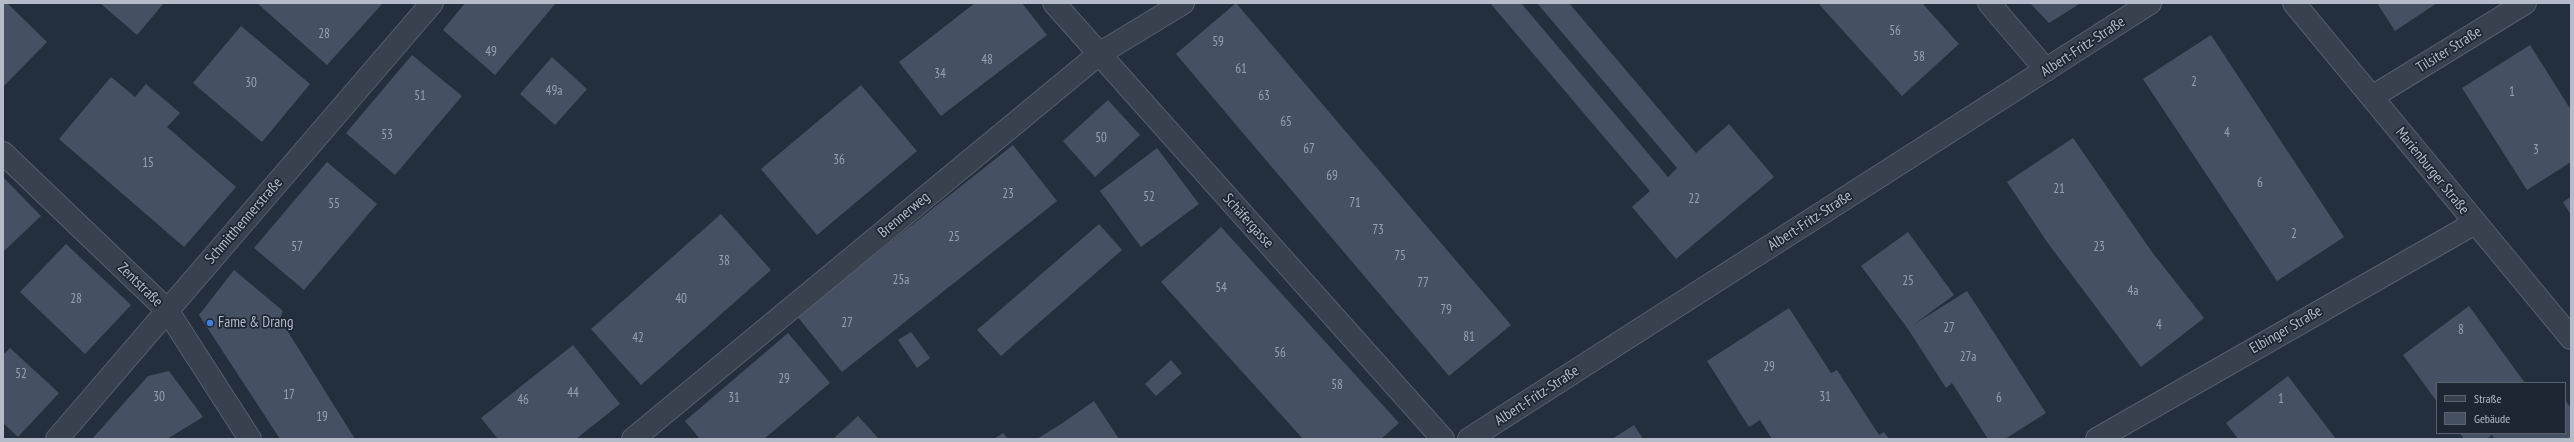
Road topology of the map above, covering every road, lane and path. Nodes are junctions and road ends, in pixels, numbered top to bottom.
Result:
1 (432, 3) edge
2 (1054, 3) edge
3 (1183, 3) edge
4 (1989, 3) edge
5 (2150, 3) edge
6 (2294, 3) edge
7 (2525, 3) edge
8 (1099, 54) junction
9 (2046, 70) junction
10 (2372, 97) junction
11 (3, 153) edge
12 (2475, 223) junction
13 (167, 310) junction
14 (2571, 338) edge
15 (57, 439) edge
16 (250, 439) edge
17 (633, 439) edge
18 (1442, 439) edge
19 (1469, 439) edge
20 (2097, 439) edge

1 - 13 street, Schmitthennerstraße
2 - 8 street, Schäfergasse
3 - 8 street, Brennerweg
4 - 9 street
5 - 9 street, Albert-Fritz-Straße
6 - 10 street, Marienburger Straße
7 - 10 street, Tilsiter Straße
8 - 17 street, Brennerweg
8 - 18 street, Schäfergasse
9 - 19 street, Albert-Fritz-Straße
10 - 12 street, Marienburger Straße
11 - 13 street, Zentstraße
12 - 14 street, Marienburger Straße
12 - 20 street, Elbinger Straße
13 - 15 street, Schmitthennerstraße
13 - 16 street, Zentstraße

